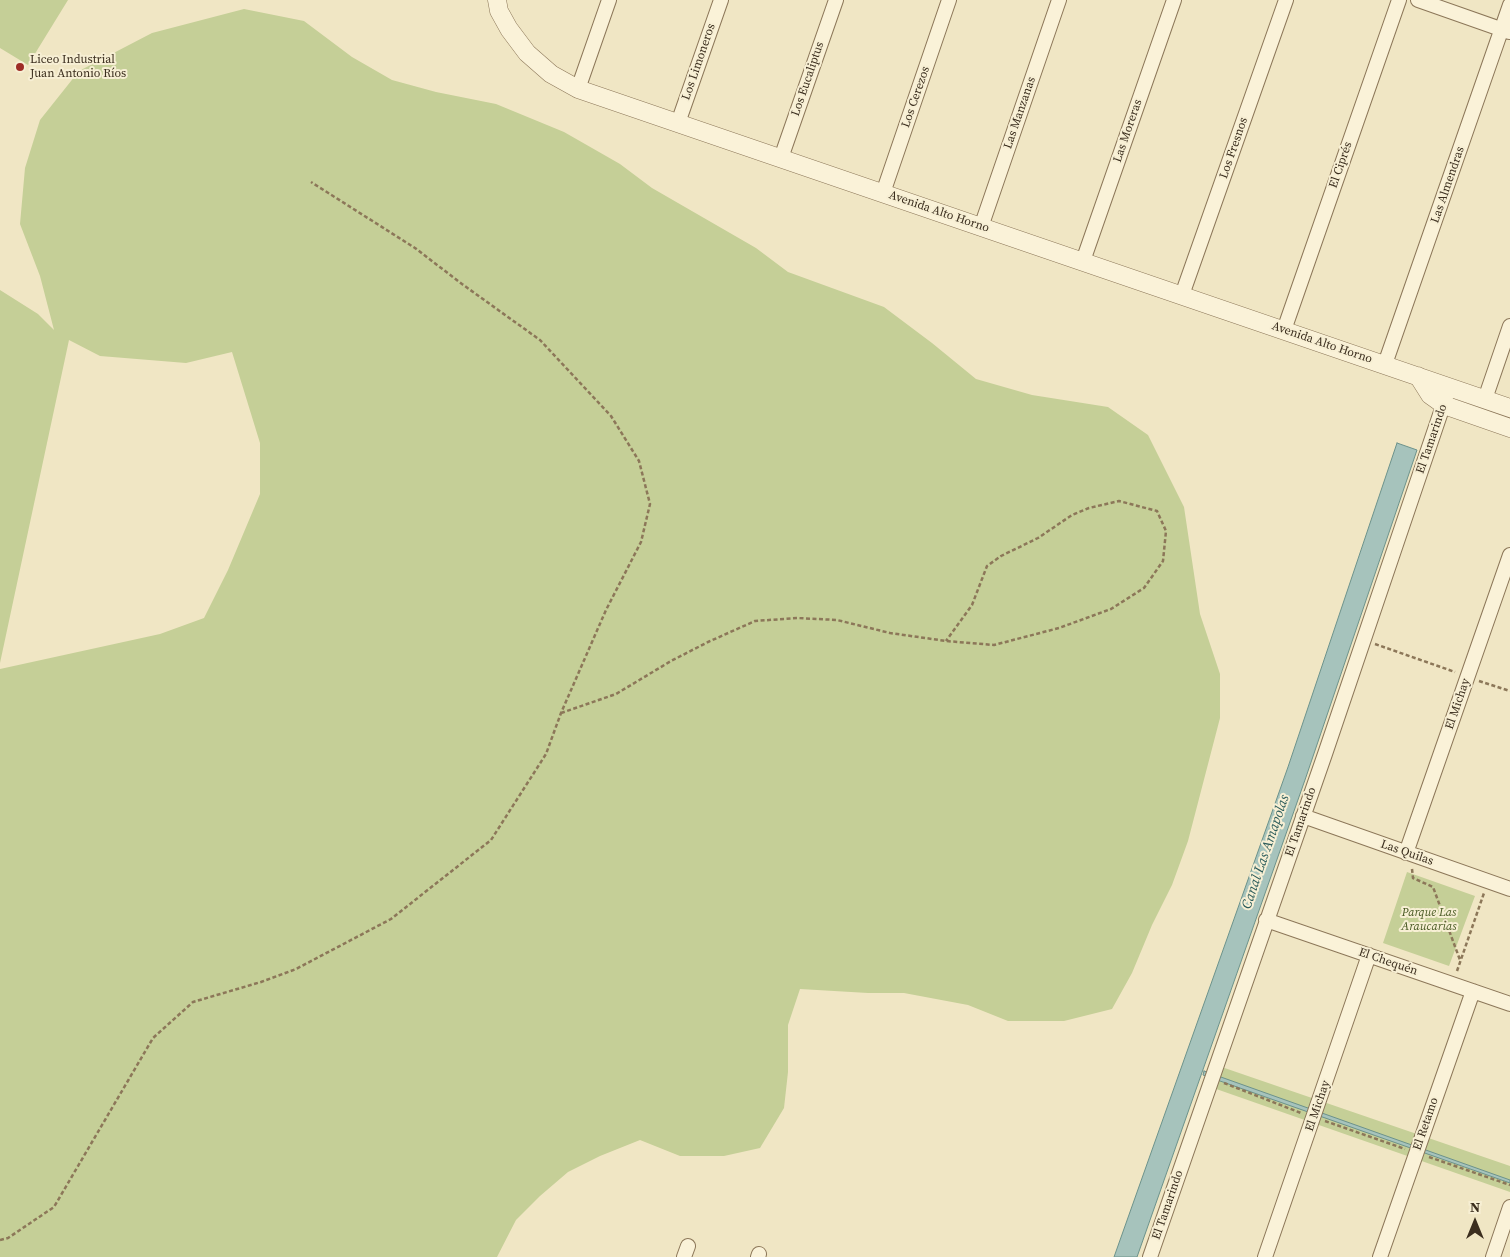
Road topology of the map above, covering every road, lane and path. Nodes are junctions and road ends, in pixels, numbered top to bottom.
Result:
1 (497, 0) edge
2 (609, 0) edge
3 (721, 0) edge
4 (836, 0) edge
5 (949, 0) edge
6 (1059, 0) edge
7 (1174, 0) edge
8 (1286, 0) edge
9 (1399, 0) edge
10 (1418, 0) edge
11 (1510, 5) edge
12 (1506, 31) edge
13 (578, 89) junction
14 (678, 123) junction
15 (781, 158) junction
16 (312, 182) dead end
17 (883, 193) junction
18 (981, 227) junction
19 (1083, 261) junction
20 (1182, 295) junction
21 (1510, 326) edge
22 (1284, 330) junction
23 (1385, 364) junction
24 (1418, 376) junction
25 (1450, 387) junction
26 (1484, 399) junction
27 (1444, 404) junction
28 (1510, 408) edge
29 (1510, 428) edge
30 (1510, 555) edge
31 (1364, 640) junction
32 (946, 641) junction
33 (1467, 677) junction
34 (1510, 692) edge
35 (562, 713) junction
36 (1303, 816) junction
37 (1412, 855) junction
38 (1488, 881) junction
39 (1509, 886) edge
40 (1266, 920) junction
41 (1370, 956) junction
42 (1460, 960) junction
43 (1453, 984) junction
44 (1473, 991) junction
45 (1510, 1004) edge
46 (1212, 1078) junction
47 (1314, 1118) junction
48 (1510, 1207) edge
49 (0, 1240) edge
50 (1150, 1257) edge
51 (1266, 1257) edge
52 (1380, 1257) edge
53 (1493, 1257) edge

1 - 13 street, Avenida Alto Horno
2 - 13 street
3 - 14 street, Los Limoneros
4 - 15 street, Los Eucaliptus
5 - 17 street, Los Cerezos
6 - 18 street, Las Manzanas
7 - 19 street, Las Moreras
8 - 20 street, Los Fresnos
9 - 22 street, El Ciprés
10 - 12 street
11 - 12 street, Las Almendras
12 - 23 street, Las Almendras
13 - 14 street, Avenida Alto Horno
14 - 15 street, Avenida Alto Horno
15 - 17 street, Avenida Alto Horno
16 - 35 path
17 - 18 street, Avenida Alto Horno
18 - 19 street, Avenida Alto Horno
19 - 20 street, Avenida Alto Horno
20 - 22 street, Avenida Alto Horno
21 - 26 street
22 - 23 street, Avenida Alto Horno
23 - 24 street, Avenida Alto Horno
24 - 25 street, Avenida Alto Horno
24 - 27 street
25 - 26 street, Avenida Alto Horno
25 - 27 street, El Tamarindo
26 - 28 street, Avenida Alto Horno
27 - 29 street
27 - 31 street, El Tamarindo
30 - 33 street, El Michay
31 - 33 path
31 - 36 street, El Tamarindo
32 - 32 path
32 - 35 path
33 - 34 path
33 - 37 street, El Michay
35 - 49 path
36 - 37 street, Las Quilas
36 - 40 street, El Tamarindo
37 - 38 street, Las Quilas
37 - 42 path
38 - 39 street, Las Quilas
38 - 42 path
40 - 41 street, El Chequén
40 - 46 street, El Tamarindo
41 - 43 street, El Chequén
41 - 47 street, El Michay
42 - 43 path
43 - 44 street, El Chequén
44 - 45 street, El Chequén
44 - 52 street, El Retamo
46 - 47 path
46 - 50 street, El Tamarindo
47 - 51 street, El Michay
48 - 53 street

